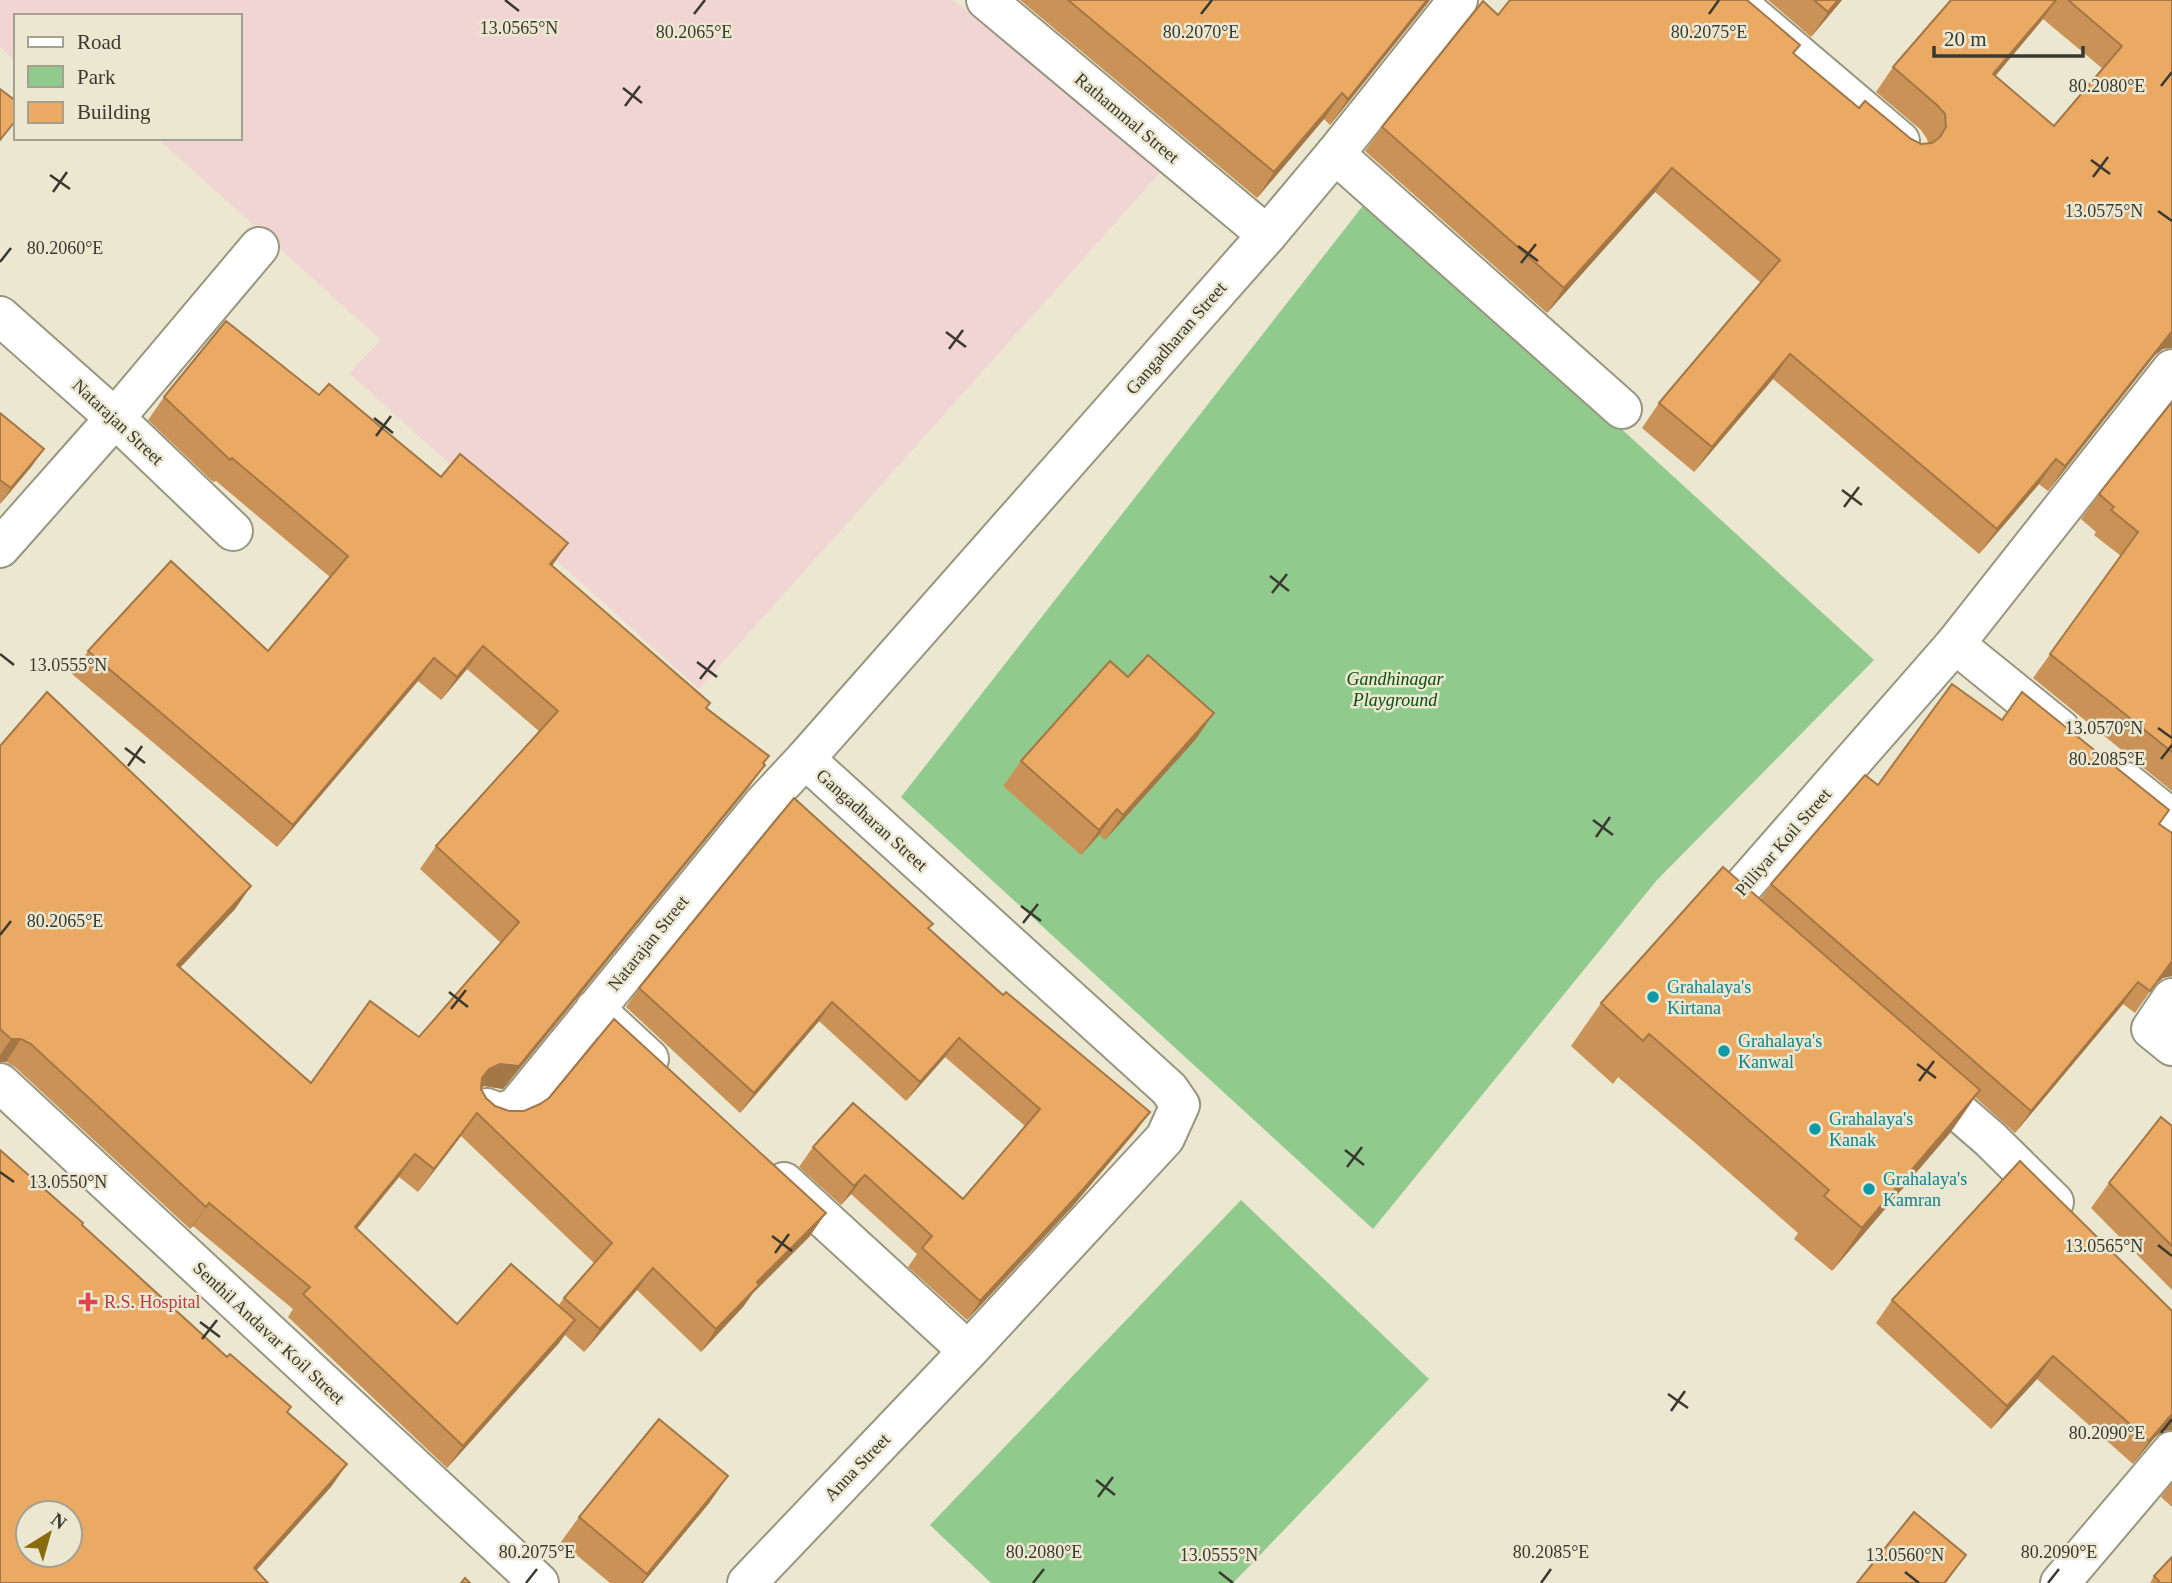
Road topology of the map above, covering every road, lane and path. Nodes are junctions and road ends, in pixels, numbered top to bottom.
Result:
1 (986, 0) edge
2 (1458, 0) edge
3 (1734, 0) edge
4 (1907, 146) edge
5 (1335, 154) junction
6 (1267, 235) junction
7 (259, 247) dead end
8 (0, 316) edge
9 (2172, 369) edge
10 (1622, 409) dead end
11 (116, 418) junction
12 (233, 531) dead end
13 (0, 548) edge
14 (1955, 644) junction
15 (805, 759) junction
16 (2172, 819) edge
17 (1765, 944) edge
18 (2172, 998) edge
19 (594, 1009) junction
20 (2172, 1046) edge
21 (1898, 1059) edge
22 (0, 1083) edge
23 (675, 1083) edge
24 (487, 1108) edge
25 (756, 1157) edge
26 (2076, 1224) edge
27 (968, 1351) junction
28 (2172, 1451) edge
29 (538, 1583) edge
30 (747, 1583) edge
31 (2060, 1583) edge

1 - 6 street, Rathammal Street
2 - 5 street, Gangadharan Street
3 - 4 street
5 - 6 street, Gangadharan Street
5 - 10 street
6 - 15 street, Gangadharan Street
7 - 11 street
8 - 11 street, Natarajan Street
9 - 14 street, Pilliyar Koil Street
11 - 12 street, Natarajan Street
11 - 13 street
14 - 16 street
14 - 17 street, Pilliyar Koil Street
15 - 19 street, Natarajan Street
15 - 27 street, Gangadharan Street
18 - 20 street
19 - 23 street
19 - 24 street, Natarajan Street
21 - 26 street
22 - 29 street, Senthil Andavar Koil Street
25 - 27 street
27 - 30 street, Anna Street
28 - 31 street

